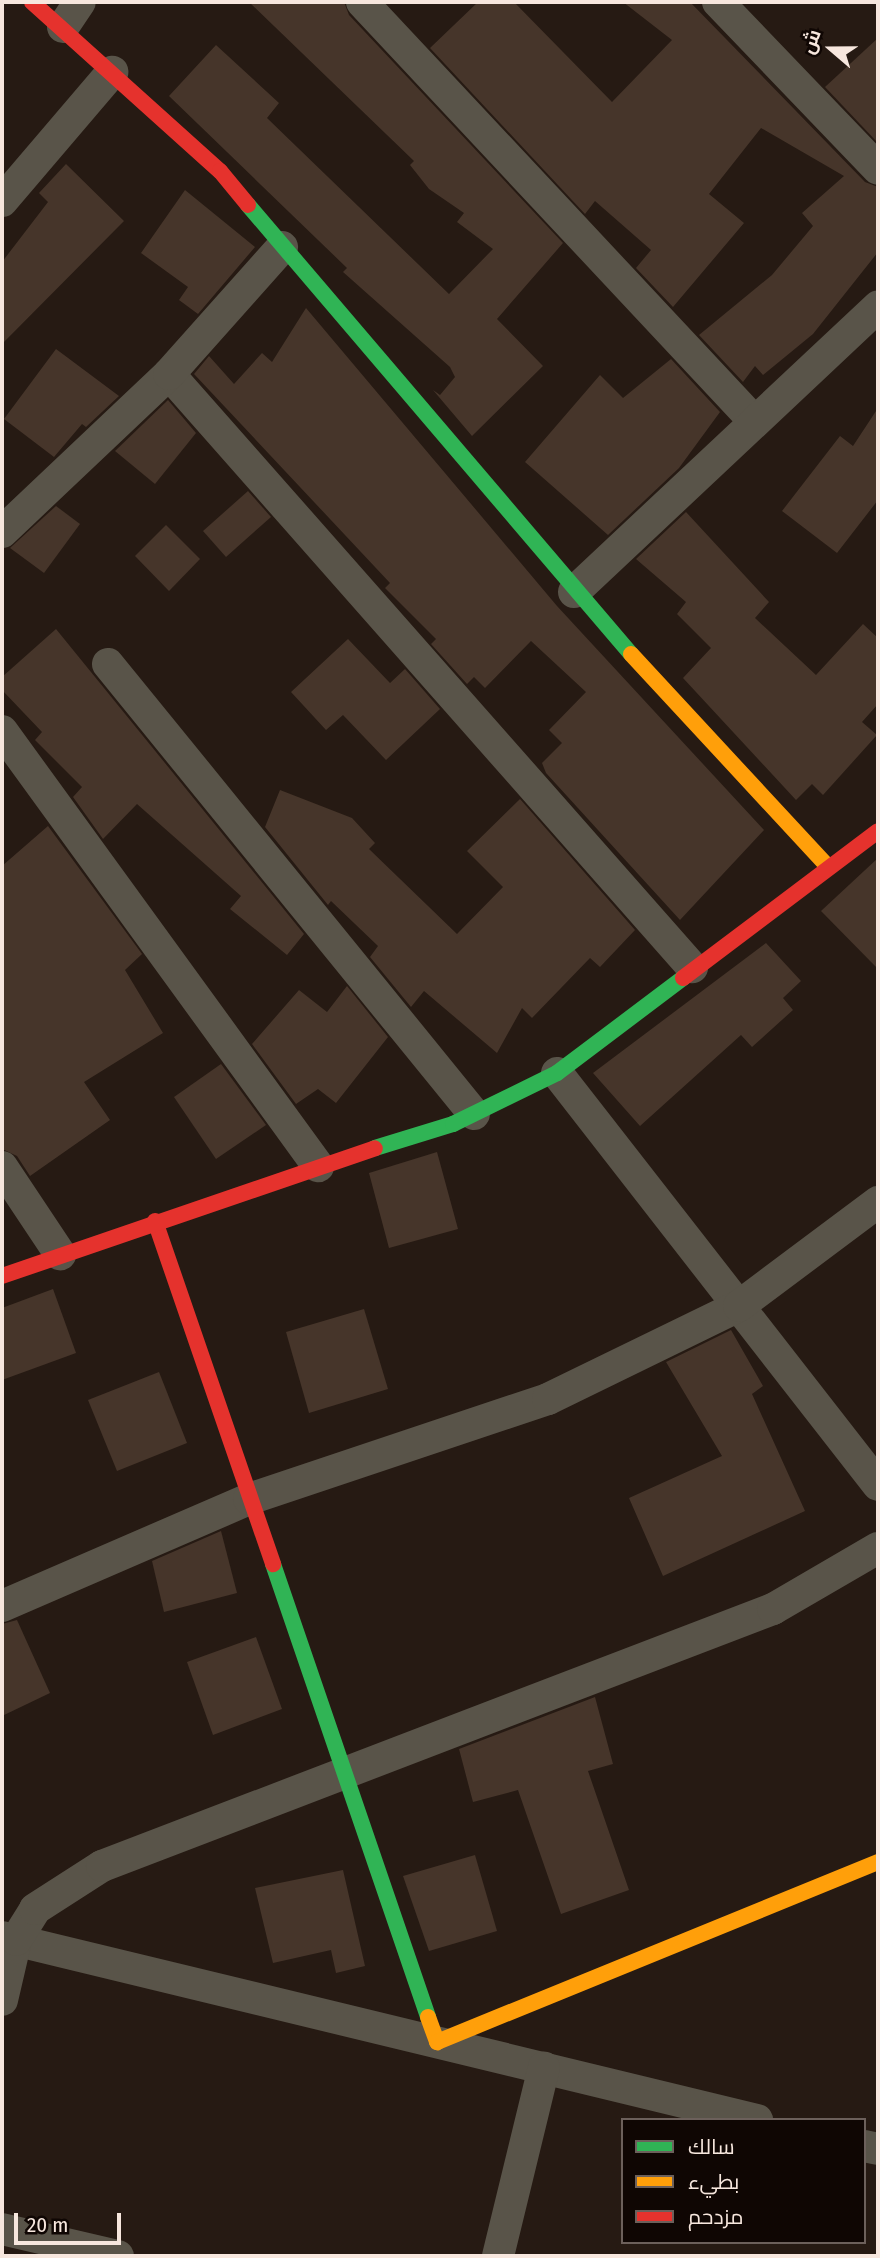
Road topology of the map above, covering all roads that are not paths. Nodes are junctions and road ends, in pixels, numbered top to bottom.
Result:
1 (32, 2) edge
2 (362, 2) edge
3 (718, 2) edge
4 (71, 15) edge
5 (111, 72) junction
6 (878, 169) edge
7 (2, 201) edge
8 (282, 247) junction
9 (878, 307) edge
10 (169, 374) junction
11 (755, 422) junction
12 (2, 532) edge
13 (574, 592) junction
14 (108, 664) dead end
15 (2, 731) edge
16 (878, 831) edge
17 (828, 867) junction
18 (692, 967) junction
19 (558, 1073) junction
20 (474, 1114) junction
21 (318, 1166) junction
22 (2, 1167) edge
23 (878, 1202) edge
24 (155, 1221) junction
25 (60, 1254) junction
26 (2, 1276) edge
27 (739, 1306) junction
28 (878, 1485) edge
29 (249, 1499) junction
30 (878, 1548) edge
31 (2, 1606) edge
32 (343, 1774) junction
33 (878, 1862) edge
34 (9, 1939) edge
35 (2, 2000) edge
36 (437, 2042) junction
37 (544, 2068) junction
38 (749, 2118) edge
39 (2, 2229) edge
40 (118, 2256) edge
41 (498, 2256) edge

1 - 4 street
2 - 11 street
3 - 6 street
4 - 5 street
5 - 7 street
5 - 8 street
8 - 10 street
8 - 13 street
9 - 11 street
10 - 12 street
10 - 18 street
11 - 13 street
13 - 17 street
14 - 20 street
15 - 21 street
16 - 17 street
17 - 18 street
18 - 19 street
19 - 20 street
19 - 27 street
20 - 21 street
21 - 24 street
22 - 25 street
23 - 27 street
24 - 25 street
24 - 29 street
25 - 26 street
27 - 28 street
27 - 29 street
29 - 31 street
29 - 32 street
30 - 32 street
32 - 34 street
32 - 36 street
33 - 36 street
34 - 35 street
34 - 36 street
36 - 37 street
37 - 38 street
37 - 41 street
39 - 40 street

